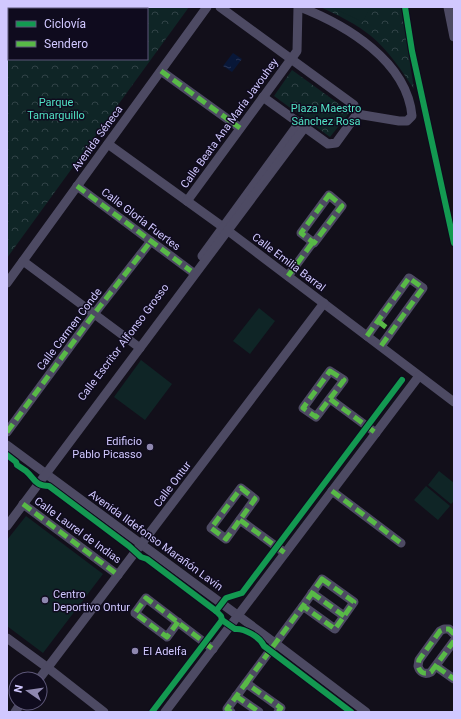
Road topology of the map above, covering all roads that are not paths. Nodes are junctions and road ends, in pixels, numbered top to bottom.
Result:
1 (207, 7) edge
2 (220, 7) edge
3 (299, 7) edge
4 (448, 7) edge
5 (454, 38) edge
6 (291, 59) junction
7 (161, 71) junction
8 (263, 97) junction
9 (357, 114) junction
10 (302, 125) junction
11 (240, 128) junction
12 (108, 144) junction
13 (77, 186) junction
14 (187, 201) junction
15 (225, 229) junction
16 (151, 241) junction
17 (313, 242) junction
18 (23, 261) junction
19 (191, 271) junction
20 (288, 276) junction
21 (7, 283) edge
22 (324, 303) junction
23 (94, 314) junction
24 (378, 321) junction
25 (392, 332) junction
26 (367, 336) junction
27 (137, 346) junction
28 (381, 346) junction
29 (419, 376) junction
30 (330, 399) junction
31 (454, 402) edge
32 (7, 432) edge
33 (376, 433) junction
34 (7, 445) edge
35 (44, 472) junction
36 (332, 491) junction
37 (23, 504) junction
38 (7, 517) edge
39 (240, 520) junction
40 (7, 526) edge
41 (401, 543) dead end
42 (141, 544) junction
43 (285, 553) junction
44 (118, 575) junction
45 (312, 593) junction
46 (303, 606) junction
47 (238, 616) junction
48 (344, 616) junction
49 (178, 622) junction
50 (454, 634) edge
51 (7, 638) edge
52 (454, 641) edge
53 (275, 643) junction
54 (213, 649) junction
55 (437, 666) junction
56 (48, 668) junction
57 (46, 671) edge
58 (454, 679) edge
59 (246, 682) junction
60 (236, 696) junction
61 (104, 712) edge
62 (165, 712) edge
63 (231, 712) edge
64 (259, 712) edge
65 (278, 712) edge
66 (366, 712) edge

1 - 7 street, Avenida Séneca
2 - 6 street
3 - 6 street, Calle Beata Ana María Javouhey
3 - 9 street
4 - 5 street
6 - 8 street, Calle Beata Ana María Javouhey
6 - 9 street
7 - 11 street
7 - 12 street, Avenida Séneca
8 - 10 street
8 - 11 street, Calle Beata Ana María Javouhey
9 - 10 street
10 - 15 street
11 - 14 street, Calle Beata Ana María Javouhey
12 - 13 street, Avenida Séneca
12 - 14 street, Calle Emilia Barral
13 - 16 street, Calle Gloria Fuertes
13 - 18 street, Avenida Séneca
14 - 15 street, Calle Emilia Barral
15 - 19 street, Calle Escritor Alfonso Grosso
15 - 20 street, Calle Emilia Barral
15 - 27 street, Calle Escritor Alfonso Grosso
16 - 19 street, Calle Gloria Fuertes
16 - 23 street, Calle Carmen Conde
17 - 17 street
17 - 20 street
18 - 21 street, Avenida Séneca
18 - 23 street
19 - 27 street, Calle Escritor Alfonso Grosso
20 - 22 street, Calle Emilia Barral
22 - 26 street, Calle Emilia Barral
22 - 42 street, Calle Ontur
23 - 27 street
23 - 32 street, Calle Carmen Conde
24 - 25 street
24 - 25 street
24 - 26 street
25 - 28 street
26 - 28 street, Calle Emilia Barral
27 - 35 street, Calle Escritor Alfonso Grosso
28 - 29 street, Calle Emilia Barral
29 - 31 street, Calle Emilia Barral
29 - 33 street
30 - 30 street
30 - 33 street
33 - 36 street
34 - 35 street, Avenida Ildefonso Marañón Lavín
35 - 37 street
35 - 38 street
35 - 42 street, Avenida Ildefonso Marañón Lavín
36 - 41 street
36 - 43 street
37 - 40 street
37 - 44 street, Calle Laurel de Indias
39 - 39 street
39 - 43 street
42 - 44 street, Calle Ontur
42 - 47 street, Avenida Ildefonso Marañón Lavín
43 - 47 street
44 - 56 street, Calle Ontur
45 - 46 street
45 - 48 street
45 - 48 street
46 - 48 street
46 - 53 street
47 - 53 street, Avenida Ildefonso Marañón Lavín
47 - 54 street
49 - 49 street
49 - 54 street
50 - 55 street
51 - 56 street
52 - 55 street
53 - 59 street
53 - 66 street, Avenida Ildefonso Marañón Lavín
54 - 62 street
55 - 58 street
56 - 57 street, Calle Ontur
56 - 61 street
59 - 60 street
59 - 65 street
60 - 63 street
60 - 64 street

